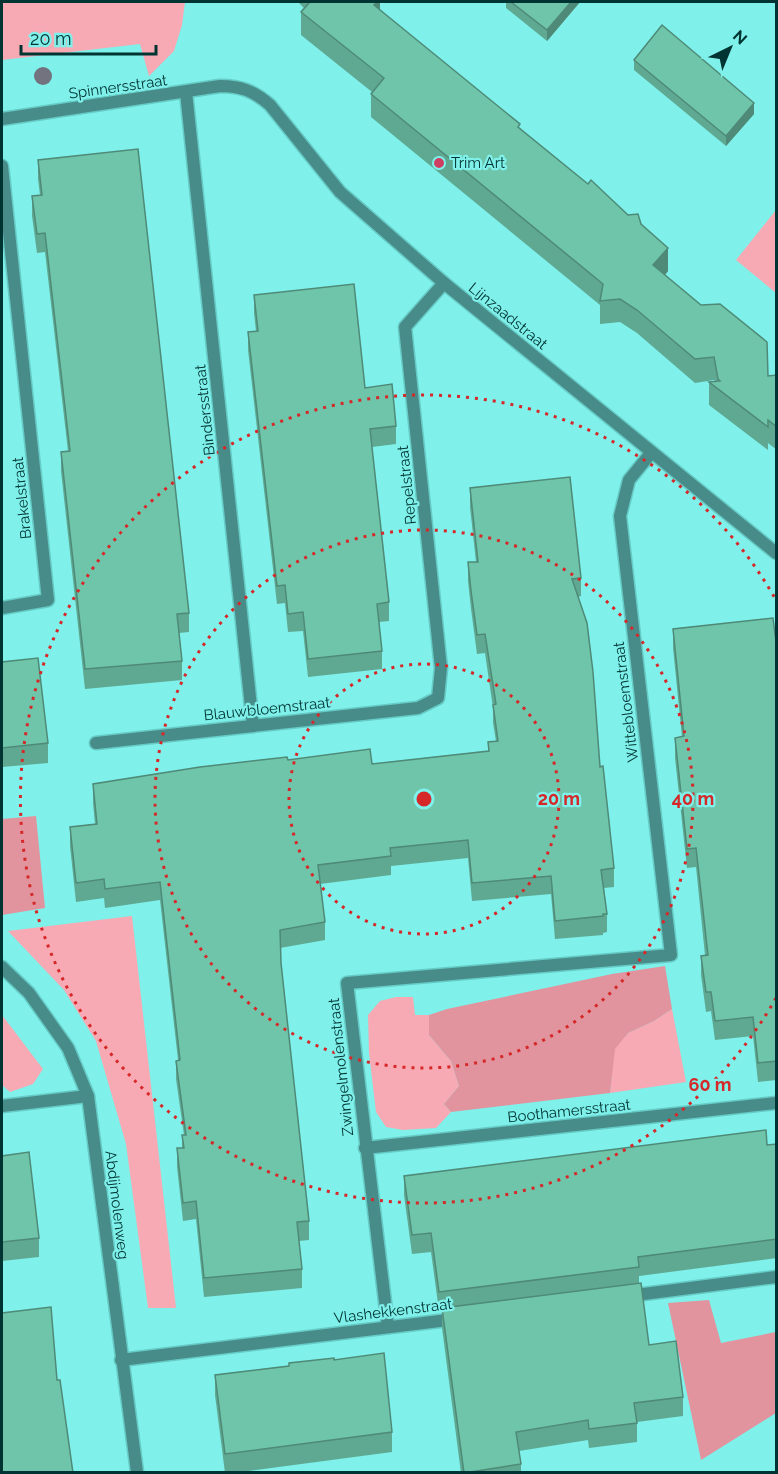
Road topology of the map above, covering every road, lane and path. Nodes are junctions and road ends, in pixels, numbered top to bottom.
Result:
1 (238, 86) joint
2 (186, 92) junction
3 (2, 118) edge
4 (2, 166) edge
5 (444, 283) junction
6 (651, 453) junction
7 (777, 554) edge
8 (2, 608) edge
9 (438, 698) joint
10 (253, 726) junction
11 (96, 743) dead end
12 (671, 956) joint
13 (2, 967) edge
14 (88, 1096) junction
15 (777, 1103) edge
16 (2, 1106) edge
17 (365, 1148) junction
18 (777, 1277) edge
19 (613, 1298) edge
20 (472, 1316) edge
21 (388, 1327) junction
22 (121, 1360) junction
23 (136, 1473) edge

1 - 2 street, Spinnersstraat
1 - 5 street, Lijnzaadstraat
2 - 3 street, Spinnersstraat
2 - 10 street, Bindersstraat
4 - 8 street, Brakelstraat
5 - 6 street, Lijnzaadstraat
5 - 9 street, Repelstraat
6 - 7 street, Lijnzaadstraat
6 - 12 street, Wittebloemstraat
9 - 10 street, Blauwbloemstraat
10 - 11 street, Blauwbloemstraat
12 - 17 street, Zwingelmolenstraat
13 - 14 street, Abdijmolenweg
14 - 16 street
14 - 22 street, Abdijmolenweg
15 - 17 street, Boothamersstraat
17 - 21 street, Zwingelmolenstraat
18 - 19 street
20 - 21 street, Vlashekkenstraat
21 - 22 street, Vlashekkenstraat
22 - 23 street, Abdijmolenweg

